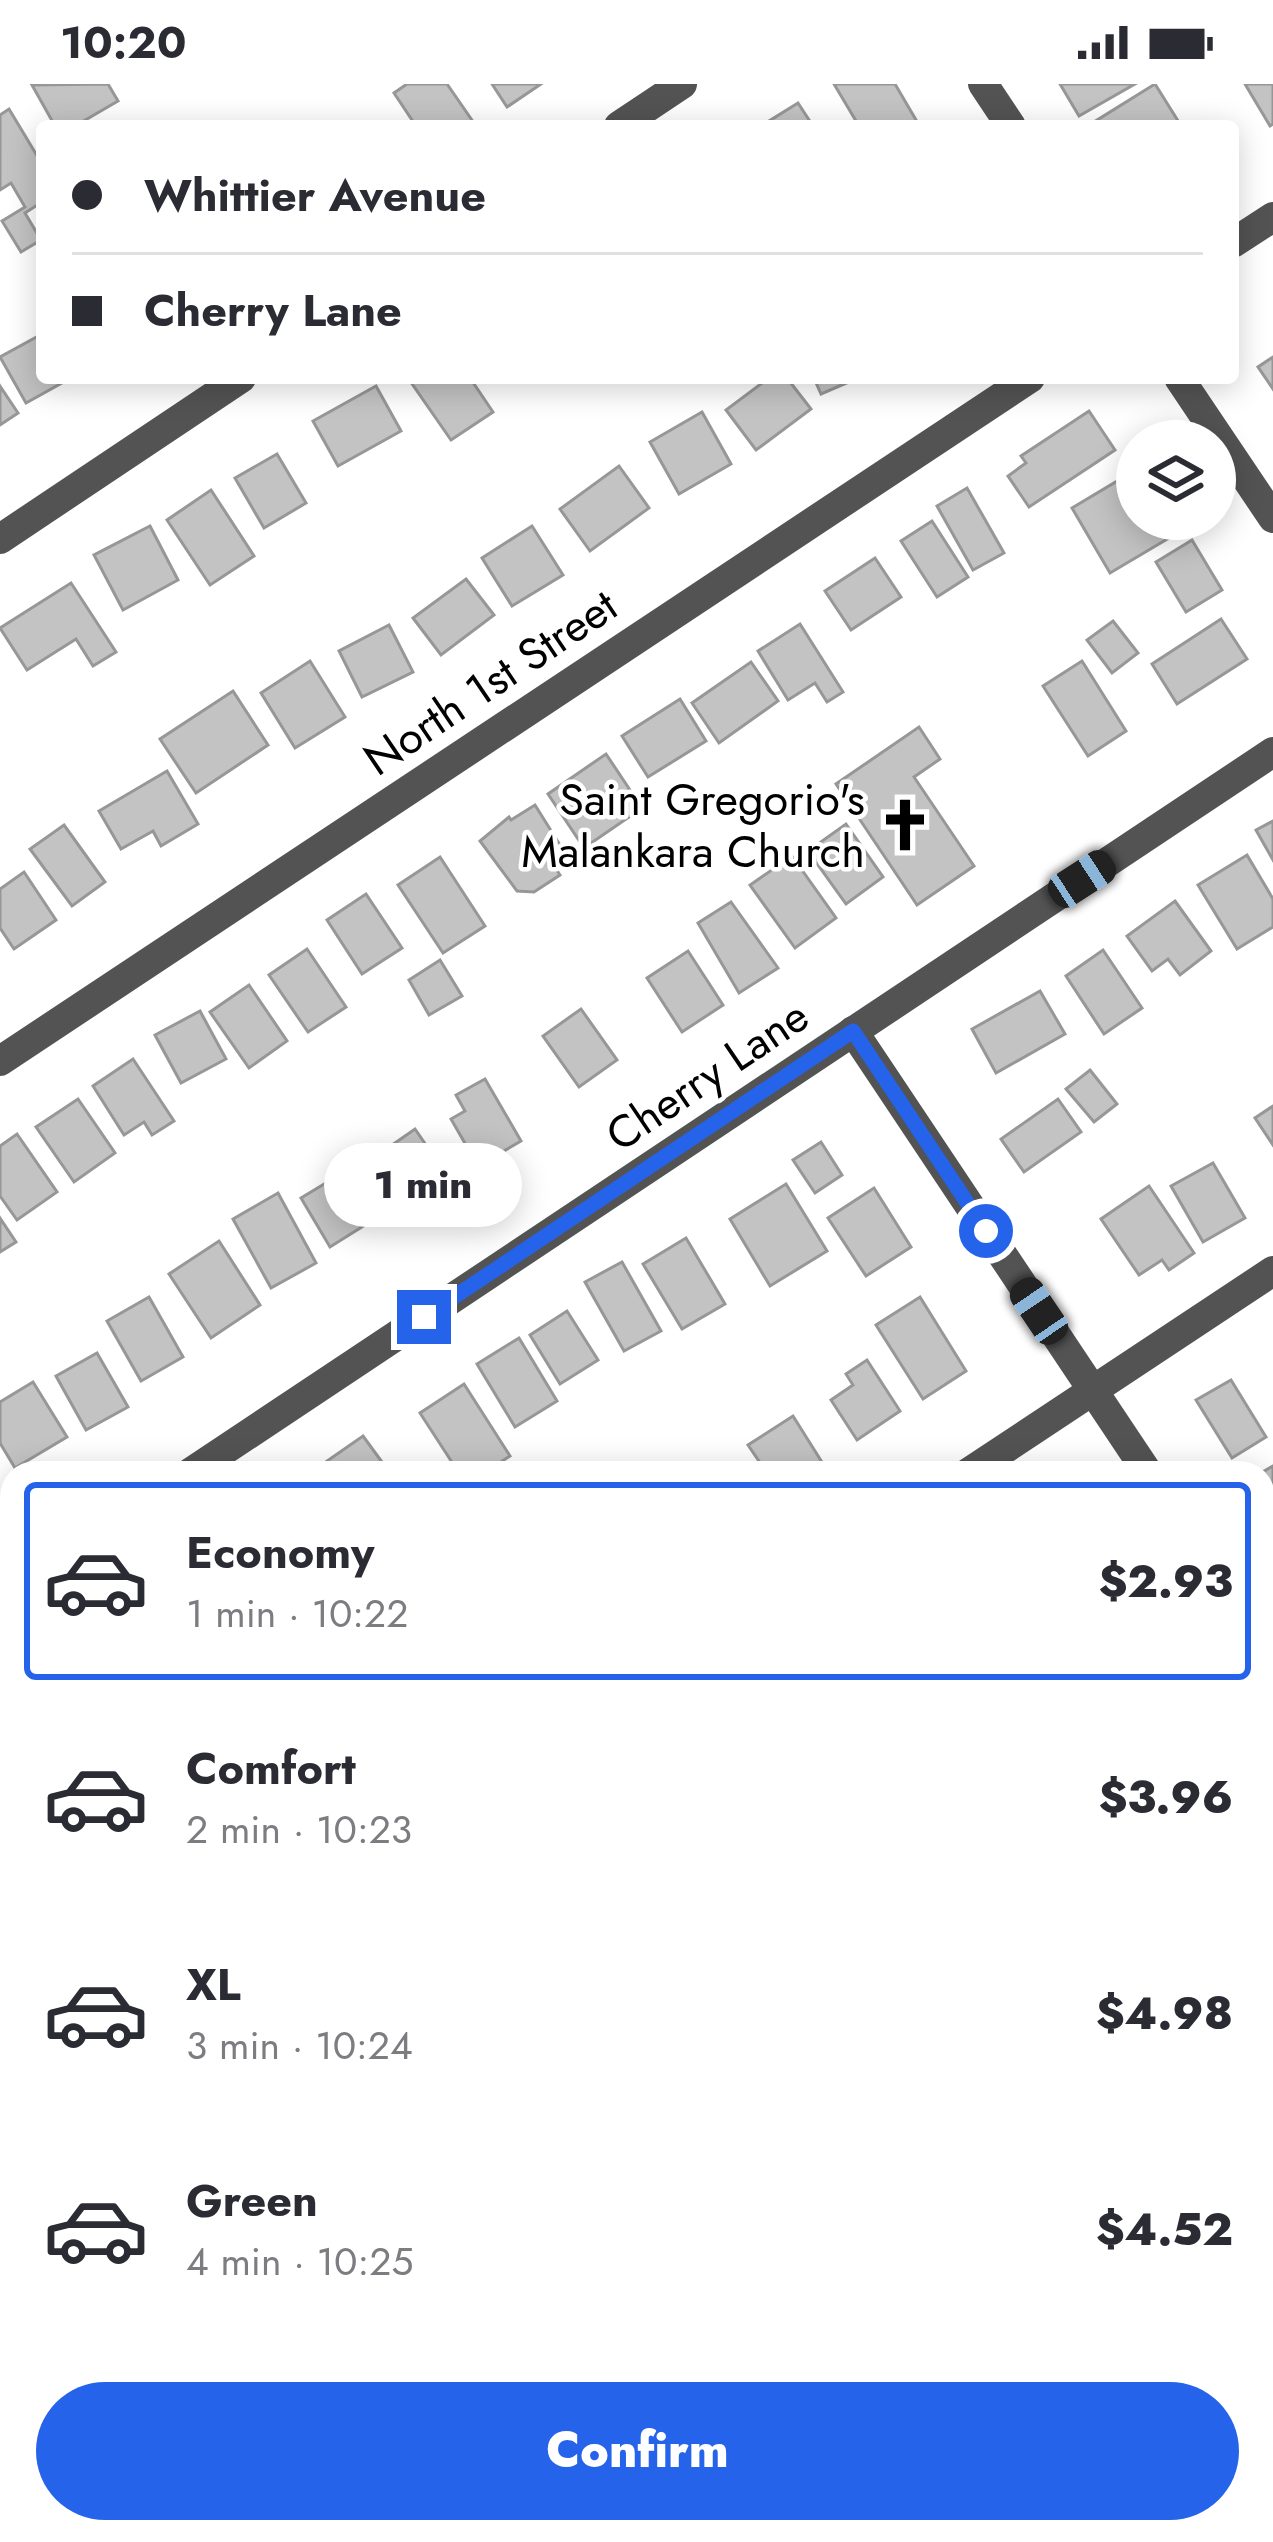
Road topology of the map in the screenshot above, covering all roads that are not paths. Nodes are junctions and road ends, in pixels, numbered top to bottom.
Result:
1 (682, 84) edge
2 (983, 84) edge
3 (628, 120) edge
4 (1007, 120) edge
5 (1273, 217) edge
6 (1239, 239) edge
7 (232, 384) edge
8 (1021, 384) edge
9 (1183, 384) edge
10 (1273, 518) edge
11 (0, 539) edge
12 (1273, 752) edge
13 (853, 1031) junction
14 (0, 1061) edge
15 (1273, 1270) edge
16 (1092, 1390) junction
17 (208, 1461) edge
18 (986, 1461) edge
19 (1140, 1461) edge

1 - 3 street
2 - 4 street
5 - 6 street
7 - 11 street
8 - 14 street, North 1st Street
9 - 10 street
12 - 13 street, Cherry Lane
13 - 16 street
13 - 17 street, Cherry Lane
15 - 16 street
16 - 18 street
16 - 19 street

